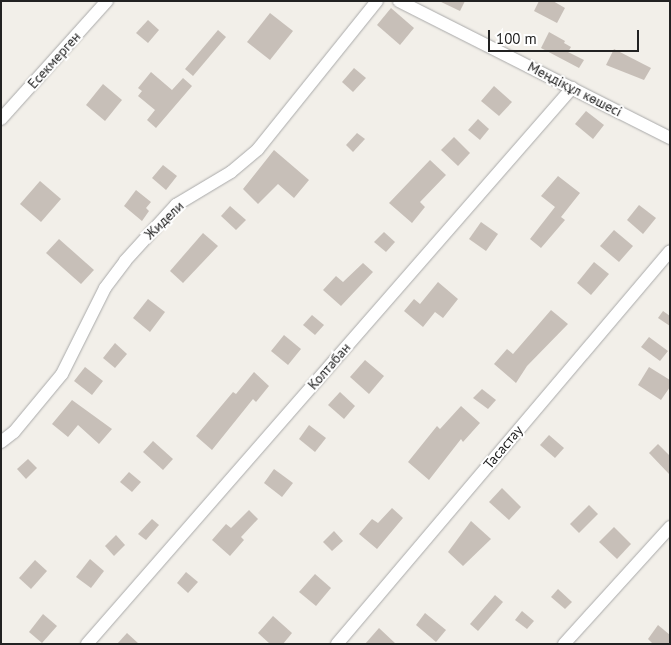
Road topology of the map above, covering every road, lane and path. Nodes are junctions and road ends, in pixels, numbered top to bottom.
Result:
1 (106, 1) edge
2 (377, 1) edge
3 (399, 1) edge
4 (572, 88) junction
5 (1, 119) edge
6 (670, 138) edge
7 (670, 251) edge
8 (1, 442) edge
9 (670, 527) edge
10 (87, 644) edge
11 (336, 644) edge
12 (564, 644) edge

1 - 5 street, Eсекмерген
2 - 8 street, Жидели
3 - 4 street, Меңдіқұл көшесі
4 - 6 street, Меңдіқұл көшесі
4 - 10 street, Колтабан
7 - 11 street, Тасастау
9 - 12 street

